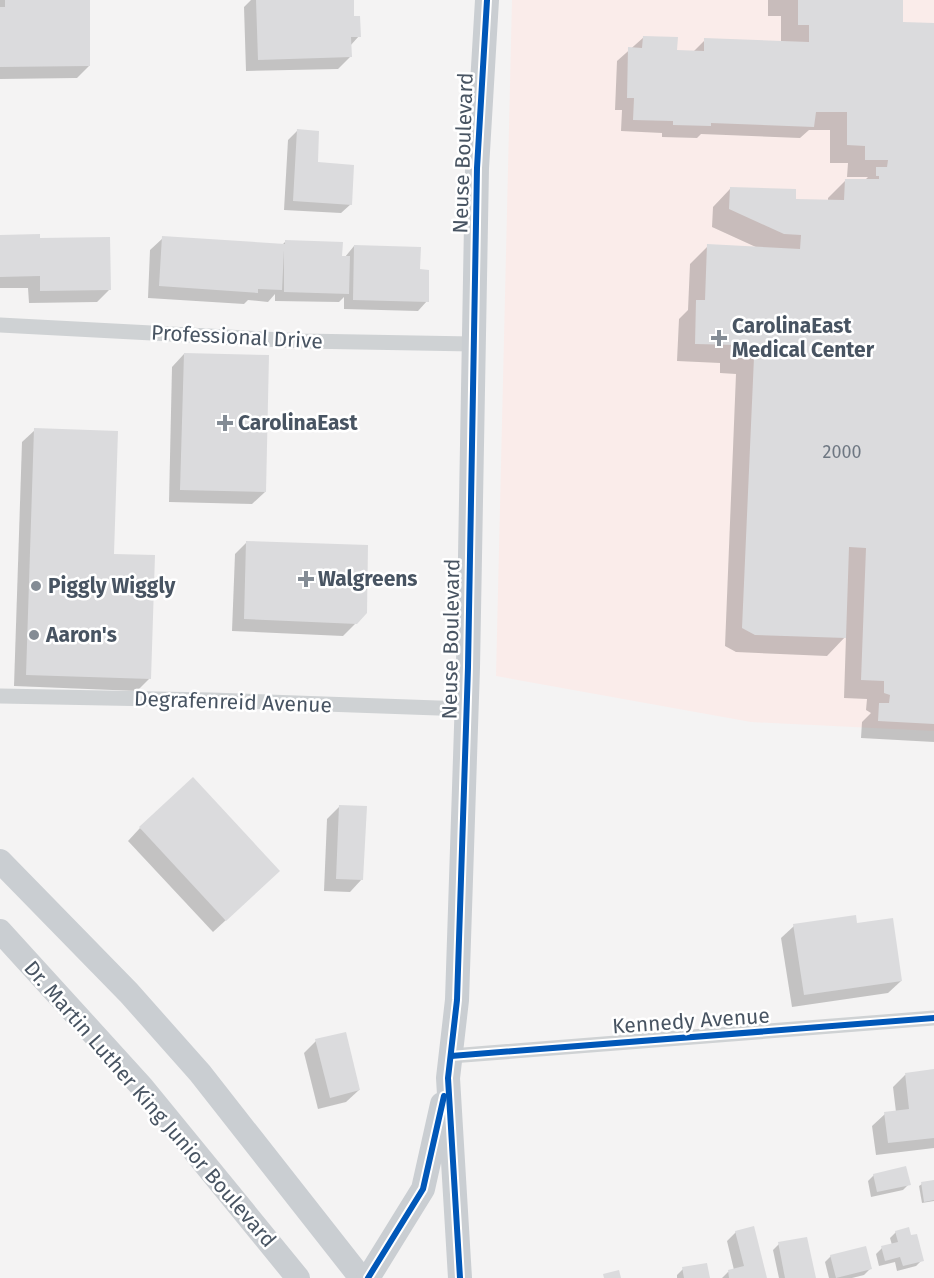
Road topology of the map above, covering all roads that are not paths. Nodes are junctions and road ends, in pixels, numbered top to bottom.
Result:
1 (487, 0) edge
2 (0, 325) edge
3 (473, 344) junction
4 (0, 696) edge
5 (466, 709) junction
6 (0, 861) edge
7 (0, 931) edge
8 (934, 1018) edge
9 (449, 1067) junction
10 (298, 1278) edge
11 (361, 1278) edge
12 (368, 1278) edge
13 (460, 1278) edge

1 - 3 main road, Neuse Boulevard
2 - 3 street, Professional Drive
3 - 5 main road, Neuse Boulevard
4 - 5 street, Degrafenreid Avenue
5 - 9 main road, Neuse Boulevard
6 - 11 main road
7 - 10 main road, Dr. Martin Luther King Junior Boulevard
8 - 9 street, Kennedy Avenue
9 - 12 main road
9 - 13 main road, Neuse Boulevard

